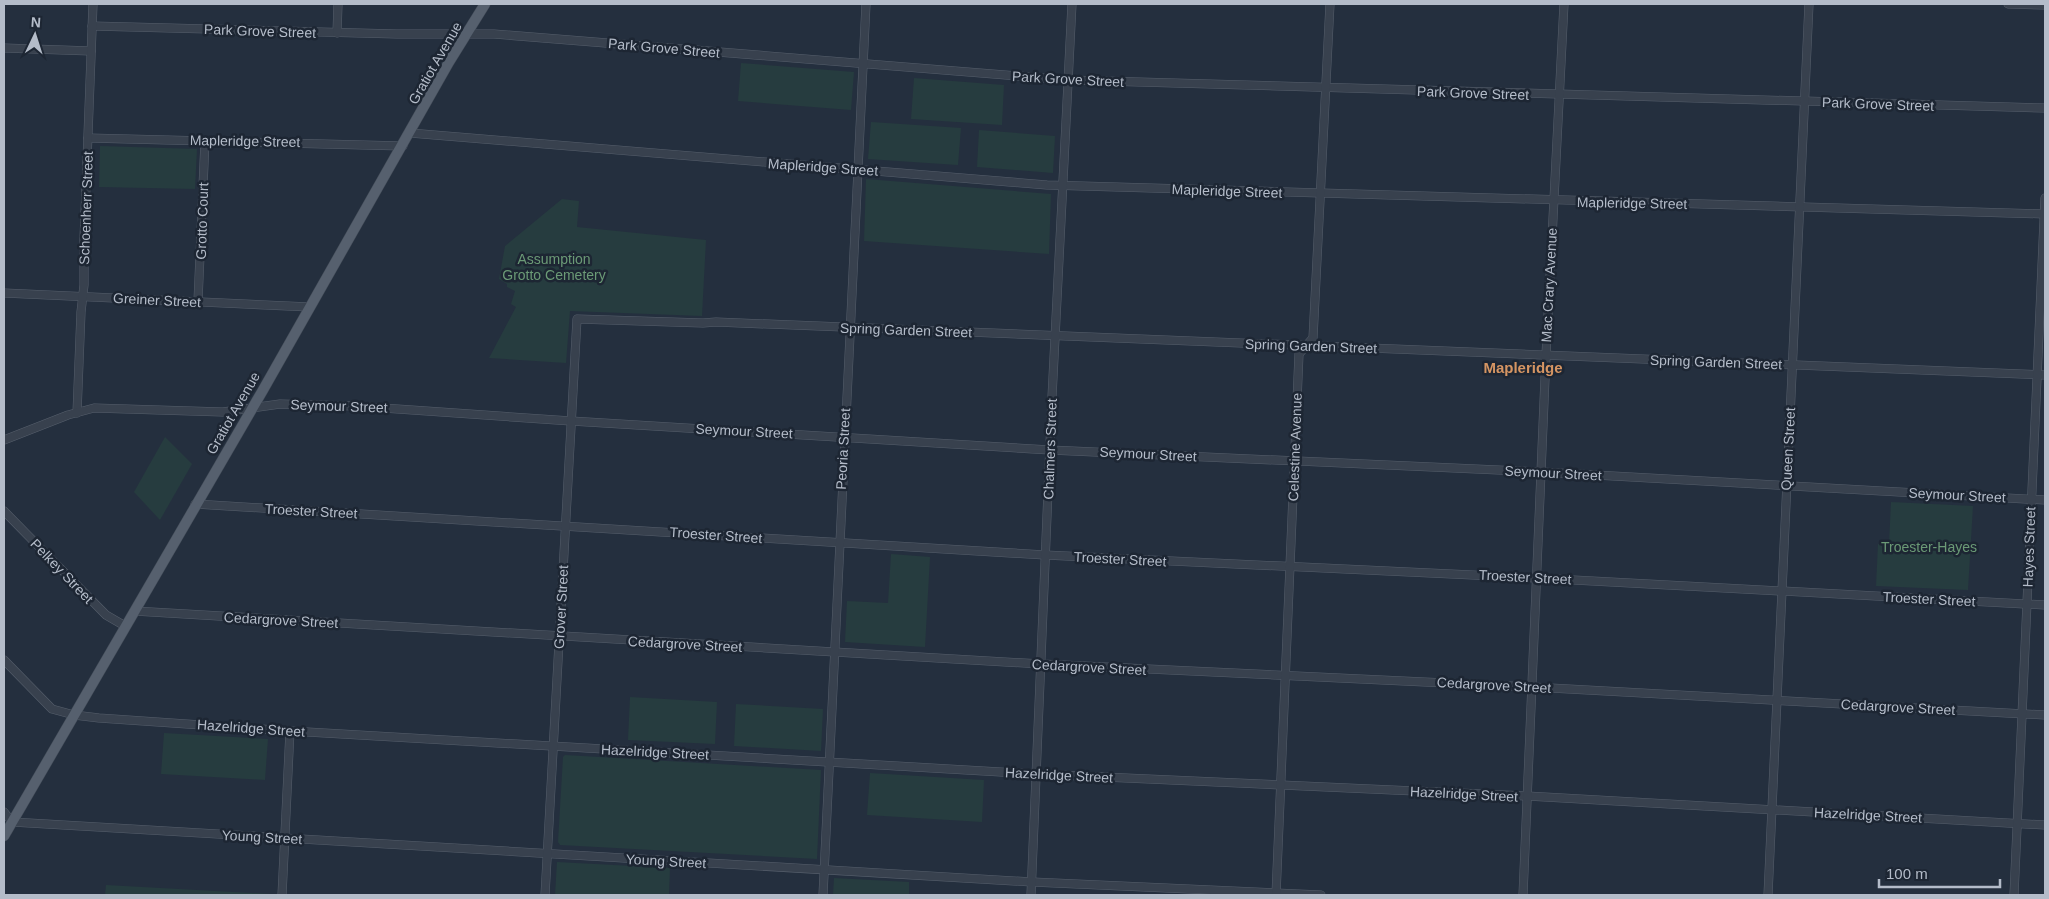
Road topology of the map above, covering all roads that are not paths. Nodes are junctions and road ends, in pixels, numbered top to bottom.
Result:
1 (93, 4) edge
2 (338, 4) edge
3 (485, 4) edge
4 (866, 4) edge
5 (1072, 4) edge
6 (1330, 4) edge
7 (1564, 4) edge
8 (1809, 4) edge
9 (2008, 4) edge
10 (2045, 5) edge
11 (92, 26) junction
12 (337, 33) junction
13 (467, 35) junction
14 (4, 48) edge
15 (91, 52) junction
16 (863, 64) junction
17 (1068, 80) junction
18 (1326, 89) junction
19 (1559, 95) junction
20 (1804, 102) junction
21 (2045, 108) edge
22 (410, 133) junction
23 (88, 138) junction
24 (205, 141) junction
25 (403, 146) junction
26 (857, 169) junction
27 (1063, 185) junction
28 (1321, 194) junction
29 (2045, 198) edge
30 (1553, 201) junction
31 (1799, 207) junction
32 (2045, 214) edge
33 (4, 293) edge
34 (83, 296) junction
35 (198, 301) junction
36 (310, 306) junction
37 (577, 319) joint
38 (849, 327) junction
39 (1055, 336) junction
40 (1306, 346) junction
41 (1546, 355) junction
42 (1791, 365) junction
43 (2041, 375) edge
44 (251, 408) junction
45 (77, 412) junction
46 (571, 421) junction
47 (844, 438) junction
48 (4, 440) edge
49 (1050, 450) junction
50 (1294, 461) junction
51 (1541, 472) junction
52 (1786, 486) junction
53 (2031, 499) junction
54 (2045, 500) edge
55 (195, 504) junction
56 (4, 510) edge
57 (565, 526) junction
58 (839, 543) junction
59 (1045, 555) junction
60 (1290, 566) junction
61 (1536, 578) junction
62 (1781, 591) junction
63 (2026, 604) junction
64 (2045, 606) edge
65 (134, 611) junction
66 (125, 626) junction
67 (559, 637) junction
68 (834, 652) junction
69 (4, 660) edge
70 (1041, 664) junction
71 (1285, 676) junction
72 (1532, 687) junction
73 (1777, 700) junction
74 (2022, 714) junction
75 (74, 715) junction
76 (2045, 715) edge
77 (290, 731) junction
78 (553, 746) junction
79 (829, 762) junction
80 (1036, 774) junction
81 (1281, 786) junction
82 (1527, 796) junction
83 (1772, 810) junction
84 (4, 812) edge
85 (12, 822) junction
86 (2017, 824) junction
87 (2045, 825) edge
88 (4, 836) edge
89 (284, 839) junction
90 (548, 854) junction
91 (824, 870) junction
92 (1032, 882) junction
93 (1276, 894) edge
94 (282, 895) edge
95 (545, 895) edge
96 (823, 895) edge
97 (1031, 895) edge
98 (1321, 895) edge
99 (1523, 895) edge
100 (1768, 895) edge
101 (2014, 895) edge

1 - 11 street, Schoenherr Street
2 - 12 street
3 - 13 main road, Gratiot Avenue
4 - 16 street, Peoria Street
5 - 17 street, Chalmers Street
6 - 18 street, Celestine Avenue
7 - 19 street, Mac Crary Avenue
8 - 20 street, Queen Street
9 - 10 street
11 - 12 street, Park Grove Street
11 - 15 street, Schoenherr Street
12 - 13 street, Park Grove Street
13 - 16 street, Park Grove Street
13 - 22 main road, Gratiot Avenue
14 - 15 street
15 - 23 street, Schoenherr Street
16 - 17 street, Park Grove Street
16 - 26 street, Peoria Street
17 - 18 street, Park Grove Street
17 - 27 street, Chalmers Street
18 - 19 street, Park Grove Street
18 - 28 street, Celestine Avenue
19 - 20 street, Park Grove Street
19 - 30 street, Mac Crary Avenue
20 - 21 street, Park Grove Street
20 - 31 street, Queen Street
22 - 25 main road, Gratiot Avenue
22 - 26 street, Mapleridge Street
23 - 24 street, Mapleridge Street
23 - 34 street, Schoenherr Street
24 - 25 street, Mapleridge Street
24 - 35 street, Grotto Court
25 - 36 main road, Gratiot Avenue
26 - 27 street, Mapleridge Street
26 - 38 street, Peoria Street
27 - 28 street, Mapleridge Street
27 - 39 street, Chalmers Street
28 - 30 street, Mapleridge Street
28 - 40 street, Celestine Avenue
29 - 32 street, Hayes Street
30 - 31 street, Mapleridge Street
30 - 41 street, Mac Crary Avenue
31 - 32 street, Mapleridge Street
31 - 42 street, Queen Street
32 - 43 street, Hayes Street
33 - 34 street, Greiner Street
34 - 35 street, Greiner Street
34 - 45 street, Schoenherr Street
35 - 36 street, Greiner Street
36 - 44 main road, Gratiot Avenue
37 - 38 street, Spring Garden Street
37 - 46 street, Grover Street
38 - 39 street, Spring Garden Street
38 - 47 street, Peoria Street
39 - 40 street, Spring Garden Street
39 - 49 street, Chalmers Street
40 - 41 street, Spring Garden Street
40 - 50 street, Celestine Avenue
41 - 42 street, Spring Garden Street
41 - 51 street, Mac Crary Avenue
42 - 43 street, Spring Garden Street
42 - 52 street, Queen Street
43 - 53 street, Hayes Street
44 - 45 street, Seymour Street
44 - 46 street, Seymour Street
44 - 55 main road, Gratiot Avenue
45 - 48 street, Seymour Street
46 - 47 street, Seymour Street
46 - 57 street, Grover Street
47 - 49 street, Seymour Street
47 - 58 street, Peoria Street
49 - 50 street, Seymour Street
49 - 59 street, Chalmers Street
50 - 51 street, Seymour Street
50 - 60 street, Celestine Avenue
51 - 52 street, Seymour Street
51 - 61 street, Mac Crary Avenue
52 - 53 street, Seymour Street
52 - 62 street, Queen Street
53 - 54 street, Seymour Street
53 - 63 street, Hayes Street
55 - 57 street, Troester Street
55 - 65 main road, Gratiot Avenue
56 - 66 street, Pelkey Street
57 - 58 street, Troester Street
57 - 67 street, Grover Street
58 - 59 street, Troester Street
58 - 68 street, Peoria Street
59 - 60 street, Troester Street
59 - 70 street, Chalmers Street
60 - 61 street, Troester Street
60 - 71 street, Celestine Avenue
61 - 62 street, Troester Street
61 - 72 street, Mac Crary Avenue
62 - 63 street, Troester Street
62 - 73 street, Queen Street
63 - 64 street, Troester Street
63 - 74 street, Hayes Street
65 - 66 main road, Gratiot Avenue
65 - 67 street, Cedargrove Street
66 - 75 main road, Gratiot Avenue
67 - 68 street, Cedargrove Street
67 - 78 street, Grover Street
68 - 70 street, Cedargrove Street
68 - 79 street, Peoria Street
69 - 75 street, Hazelridge Street
70 - 71 street, Cedargrove Street
70 - 80 street, Chalmers Street
71 - 72 street, Cedargrove Street
71 - 81 street, Celestine Avenue
72 - 73 street, Cedargrove Street
72 - 82 street, Mac Crary Avenue
73 - 74 street, Cedargrove Street
73 - 83 street, Queen Street
74 - 76 street, Cedargrove Street
74 - 86 street, Hayes Street
75 - 77 street, Hazelridge Street
75 - 85 main road, Gratiot Avenue
77 - 78 street, Hazelridge Street
77 - 89 street
78 - 79 street, Hazelridge Street
78 - 90 street, Grover Street
79 - 80 street, Hazelridge Street
79 - 91 street, Peoria Street
80 - 81 street, Hazelridge Street
80 - 92 street, Chalmers Street
81 - 82 street, Hazelridge Street
81 - 93 street, Celestine Avenue
82 - 83 street, Hazelridge Street
82 - 99 street, Mac Crary Avenue
83 - 86 street, Hazelridge Street
83 - 100 street, Queen Street
84 - 85 street
85 - 88 main road, Gratiot Avenue
85 - 89 street, Young Street
86 - 87 street, Hazelridge Street
86 - 101 street, Hayes Street
89 - 90 street, Young Street
89 - 94 street
90 - 91 street, Young Street
90 - 95 street, Grover Street
91 - 92 street, Young Street
91 - 96 street, Peoria Street
92 - 93 street, Young Street
92 - 97 street, Chalmers Street
93 - 98 street, Young Street

